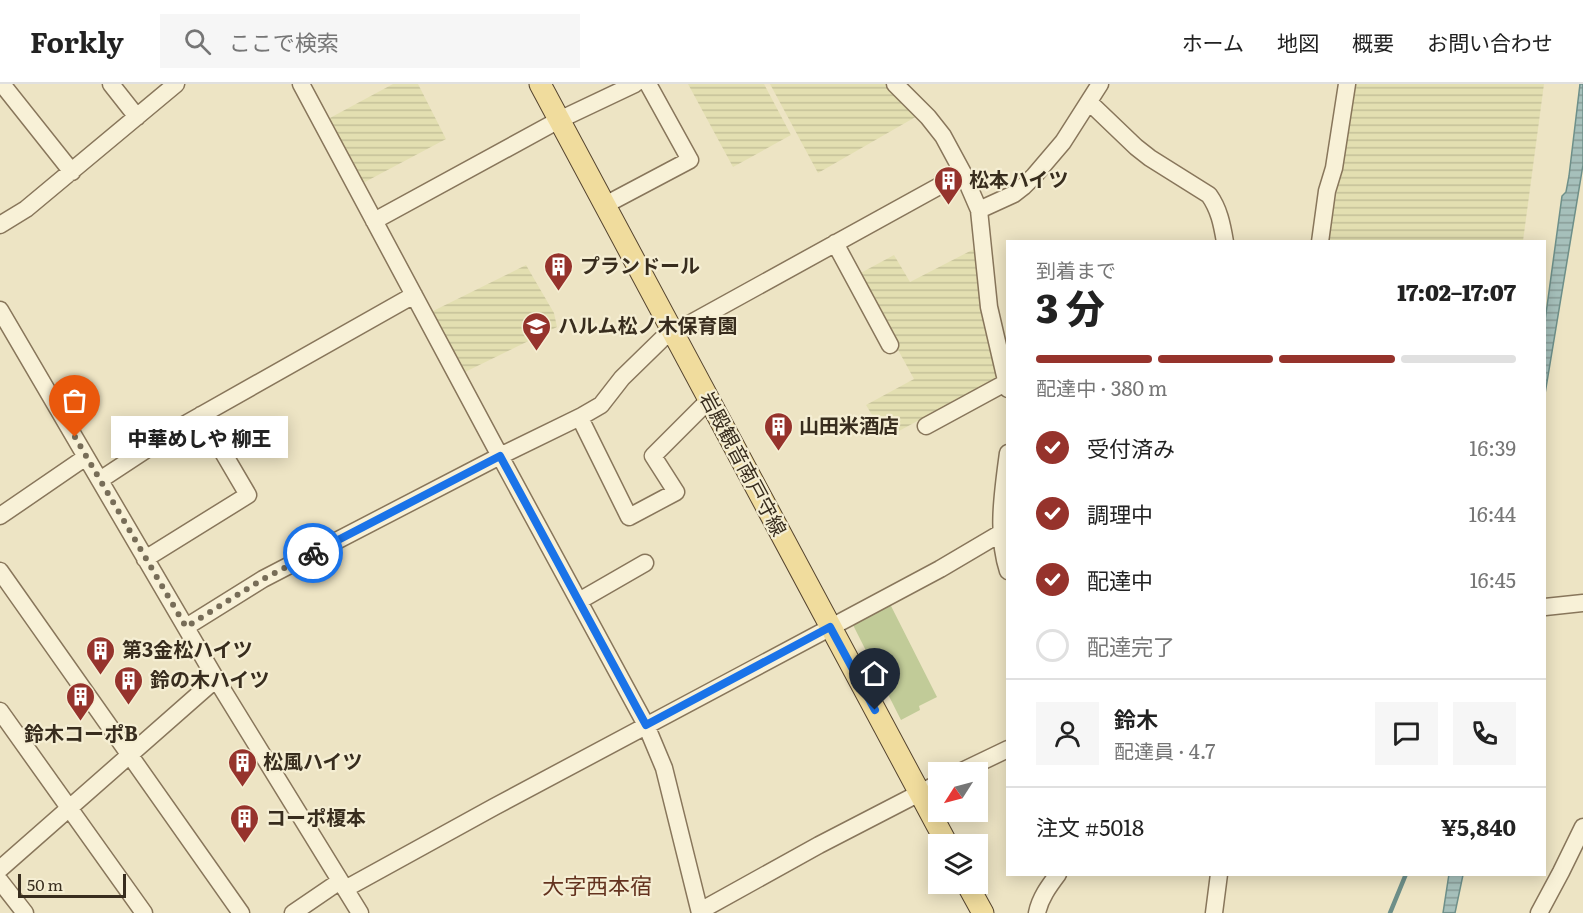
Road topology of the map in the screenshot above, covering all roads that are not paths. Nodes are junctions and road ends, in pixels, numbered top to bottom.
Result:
1 (2, 84) edge
2 (111, 84) edge
3 (176, 84) edge
4 (301, 84) edge
5 (540, 84) edge
6 (635, 84) edge
7 (648, 84) edge
8 (896, 84) edge
9 (1100, 84) edge
10 (1347, 84) edge
11 (1089, 102) junction
12 (137, 117) junction
13 (559, 120) junction
14 (72, 172) junction
15 (963, 173) junction
16 (605, 205) junction
17 (979, 210) junction
18 (374, 220) junction
19 (0, 225) edge
20 (1225, 240) edge
21 (1320, 240) edge
22 (835, 243) junction
23 (414, 295) junction
24 (0, 310) edge
25 (673, 332) junction
26 (890, 345) dead end
27 (1006, 378) edge
28 (1006, 383) edge
29 (709, 400) junction
30 (201, 415) junction
31 (580, 418) junction
32 (926, 426) dead end
33 (500, 456) junction
34 (86, 457) junction
35 (100, 480) junction
36 (1006, 492) edge
37 (0, 516) edge
38 (1004, 532) edge
39 (145, 559) junction
40 (645, 563) dead end
41 (1006, 564) edge
42 (0, 571) edge
43 (579, 601) junction
44 (1583, 603) edge
45 (1546, 607) edge
46 (186, 627) junction
47 (830, 627) junction
48 (216, 679) junction
49 (0, 711) edge
50 (646, 725) junction
51 (1006, 750) edge
52 (129, 755) junction
53 (981, 762) edge
54 (928, 788) edge
55 (919, 793) junction
56 (69, 808) junction
57 (1583, 827) edge
58 (942, 834) edge
59 (0, 869) edge
60 (1057, 876) edge
61 (1220, 876) edge
62 (0, 881) edge
63 (342, 885) junction
64 (973, 894) edge
65 (700, 912) edge
66 (25, 913) edge
67 (144, 913) edge
68 (241, 913) edge
69 (293, 913) edge
70 (360, 913) edge
71 (983, 913) edge
72 (1037, 913) edge
73 (1214, 913) edge
74 (1539, 913) edge

1 - 14 street
2 - 12 street
3 - 12 street
4 - 18 street
5 - 13 main road, 岩殿観音南戸守線
6 - 13 street
7 - 16 street
8 - 15 street
9 - 11 street
10 - 21 street
11 - 17 street
11 - 20 street
12 - 14 street
13 - 16 main road, 岩殿観音南戸守線
13 - 18 street
14 - 19 street
15 - 17 street
15 - 22 street
16 - 25 main road, 岩殿観音南戸守線
17 - 27 street
18 - 23 street
22 - 25 street
22 - 26 street
23 - 30 street
23 - 33 street
24 - 34 street
25 - 29 main road, 岩殿観音南戸守線
25 - 31 street
28 - 32 street
29 - 31 street
29 - 47 main road, 岩殿観音南戸守線
30 - 35 street
30 - 39 street
31 - 33 street
33 - 43 street
33 - 46 street
34 - 35 street
34 - 37 street
35 - 39 street
36 - 38 street
38 - 41 street
38 - 47 street
39 - 46 street
40 - 43 street
42 - 52 street
43 - 50 street
44 - 45 street
46 - 48 street
47 - 50 street
47 - 55 main road, 岩殿観音南戸守線
48 - 52 street
48 - 63 street
49 - 56 street
50 - 63 street
50 - 65 street
51 - 53 street
52 - 56 street
52 - 68 street
54 - 55 street
55 - 58 main road, 岩殿観音南戸守線
55 - 65 street
56 - 59 street
56 - 67 street
57 - 74 street
60 - 72 street
61 - 73 street
62 - 66 street
63 - 69 street
63 - 70 street
64 - 71 main road

